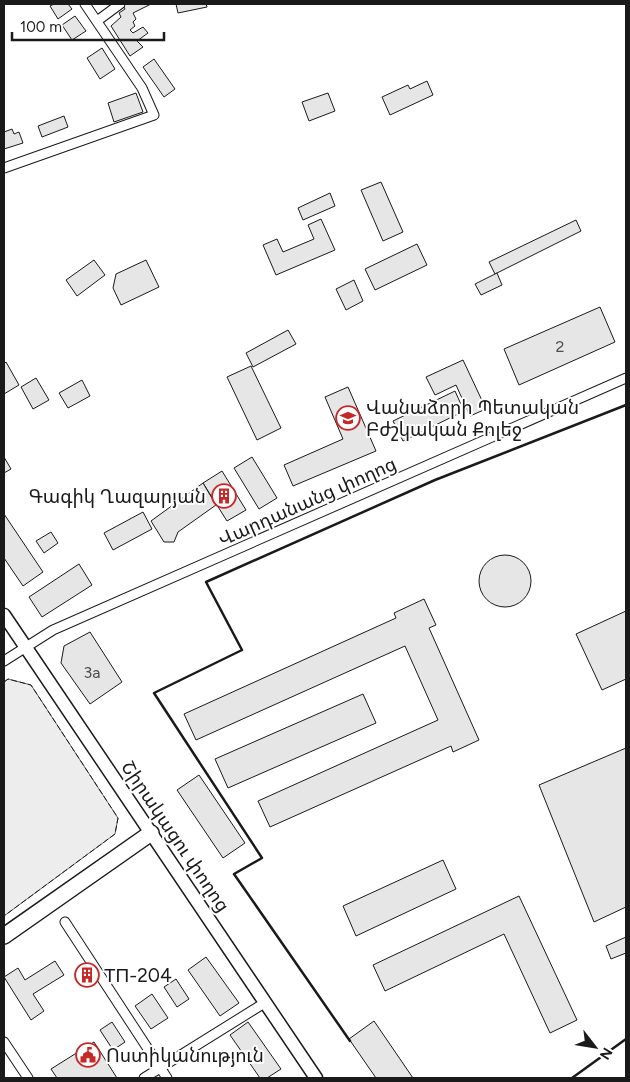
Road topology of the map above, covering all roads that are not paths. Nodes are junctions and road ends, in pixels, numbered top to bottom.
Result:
1 (85, 4) edge
2 (120, 4) edge
3 (97, 21) junction
4 (4, 168) edge
5 (626, 378) edge
6 (4, 615) edge
7 (25, 648) junction
8 (4, 661) edge
9 (151, 833) junction
10 (64, 922) dead end
11 (4, 936) edge
12 (266, 1002) junction
13 (4, 1042) edge
14 (160, 1068) junction
15 (28, 1078) edge
16 (144, 1078) edge
17 (167, 1078) edge
18 (316, 1078) edge

1 - 3 street
2 - 3 street
3 - 4 street
5 - 7 street, Վարդանանց փողոց
6 - 7 main road, Շիրակացու փողոց
7 - 8 street, Վարդանանց փողոց
7 - 9 main road, Շիրակացու փողոց
9 - 11 main road
9 - 12 main road, Շիրակացու փողոց
10 - 14 street
12 - 14 street
12 - 18 main road, Շիրակացու փողոց
13 - 15 street
14 - 16 street
14 - 17 street

